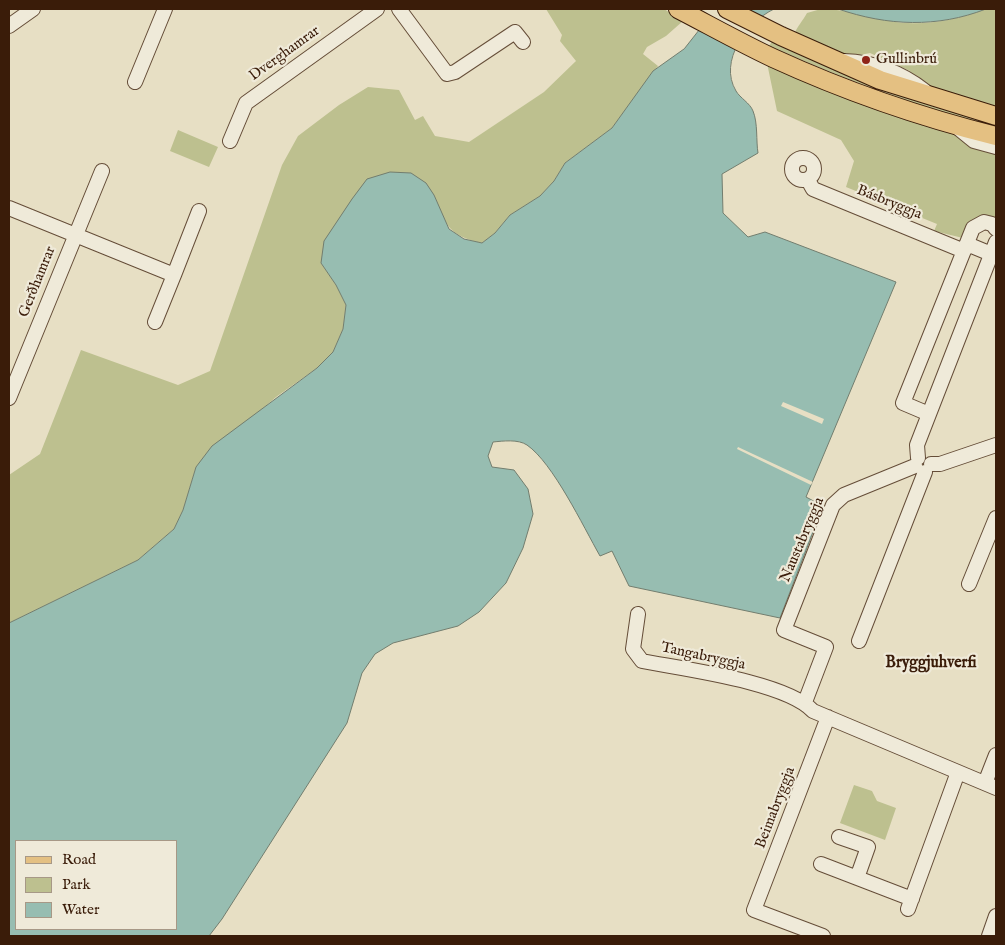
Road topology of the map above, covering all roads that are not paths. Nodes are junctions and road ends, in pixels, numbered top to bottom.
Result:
1 (33, 9) edge
2 (165, 9) edge
3 (377, 9) edge
4 (399, 9) edge
5 (678, 9) edge
6 (727, 9) edge
7 (9, 25) edge
8 (523, 42) dead end
9 (135, 82) dead end
10 (996, 116) edge
11 (955, 126) junction
12 (996, 136) edge
13 (230, 141) dead end
14 (996, 147) edge
15 (102, 171) dead end
16 (808, 180) dead end
17 (9, 208) edge
18 (199, 212) dead end
19 (996, 229) edge
20 (75, 235) junction
21 (965, 247) junction
22 (995, 250) edge
23 (174, 275) junction
24 (155, 322) dead end
25 (9, 398) edge
26 (929, 414) junction
27 (996, 445) edge
28 (922, 465) junction
29 (996, 518) edge
30 (969, 584) dead end
31 (638, 614) dead end
32 (858, 641) dead end
33 (805, 702) junction
34 (828, 717) junction
35 (996, 755) edge
36 (958, 772) junction
37 (991, 785) edge
38 (838, 837) dead end
39 (821, 864) dead end
40 (857, 878) junction
41 (996, 919) edge
42 (823, 936) edge
43 (989, 936) edge

1 - 7 street
2 - 9 street
3 - 13 street, Dverghamrar
4 - 8 street
5 - 11 main road
6 - 10 main road
11 - 12 main road
11 - 14 street
15 - 20 street, Gerðhamrar
16 - 21 street, Básbryggja
17 - 20 street, Gerðhamrar
18 - 23 street
19 - 21 street
20 - 23 street, Gerðhamrar
20 - 25 street, Gerðhamrar
21 - 22 street, Básbryggja
21 - 26 street
22 - 26 street
23 - 24 street
26 - 28 street
27 - 28 street, Naustabryggja
28 - 32 street
28 - 33 street, Naustabryggja
29 - 30 street
31 - 33 street, Tangabryggja
33 - 34 street, Tangabryggja
34 - 36 street, Tangabryggja
34 - 42 street, Beimabryggja
35 - 37 street, Tangabryggja
36 - 37 street, Tangabryggja
36 - 40 street
38 - 40 street
39 - 40 street
41 - 43 street

